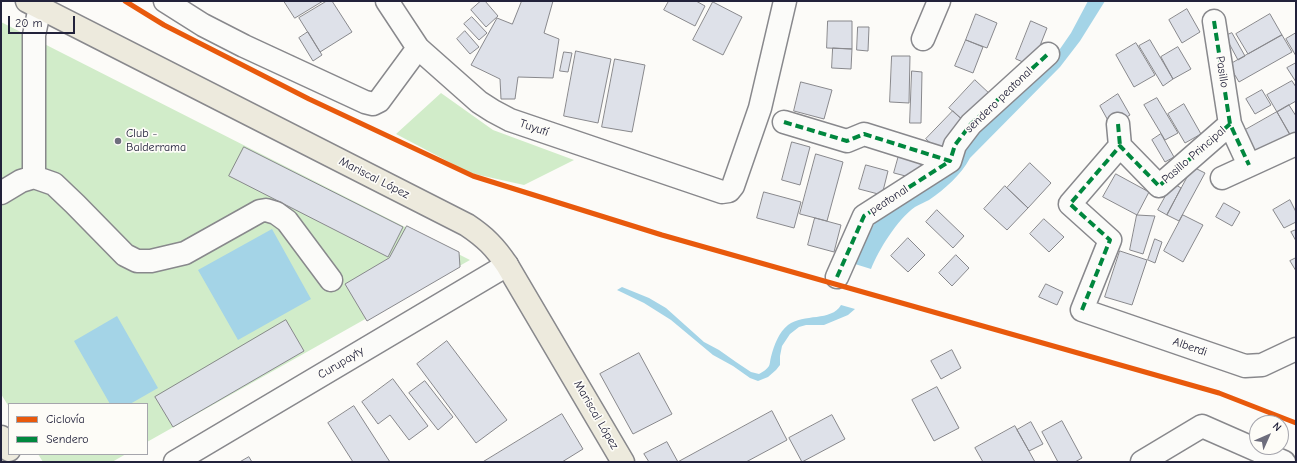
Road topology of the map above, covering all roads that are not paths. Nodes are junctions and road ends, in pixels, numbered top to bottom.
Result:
1 (165, 1) edge
2 (387, 1) edge
3 (785, 1) edge
4 (939, 1) edge
5 (33, 4) edge
6 (1214, 21) dead end
7 (923, 40) dead end
8 (418, 48) junction
9 (1048, 54) dead end
10 (784, 122) dead end
11 (1118, 124) dead end
12 (1230, 124) junction
13 (1296, 144) edge
14 (1120, 146) junction
15 (950, 160) junction
16 (1249, 165) junction
17 (34, 177) junction
18 (1222, 178) dead end
19 (1, 193) edge
20 (507, 265) junction
21 (837, 277) dead end
22 (330, 280) dead end
23 (1296, 349) edge
24 (1, 437) edge
25 (8, 448) edge
26 (175, 462) edge
27 (623, 462) edge
28 (1142, 462) edge
29 (1284, 462) edge

1 - 8 street
2 - 8 street, Tuyutí
3 - 8 street, Tuyutí
4 - 7 street
5 - 17 street
5 - 20 main road, Mariscal López
6 - 12 street, Pasillo
9 - 15 street, sendero peatonal
10 - 15 street
11 - 14 street
12 - 14 street, Pasillo Principal
12 - 16 street, Pasillo Principal
13 - 16 street
14 - 23 street, Alberdi
15 - 21 street, peatonal
16 - 18 street
17 - 19 street
17 - 22 street
20 - 26 street, Curupayty
20 - 27 main road, Mariscal López
24 - 25 main road
28 - 29 street

